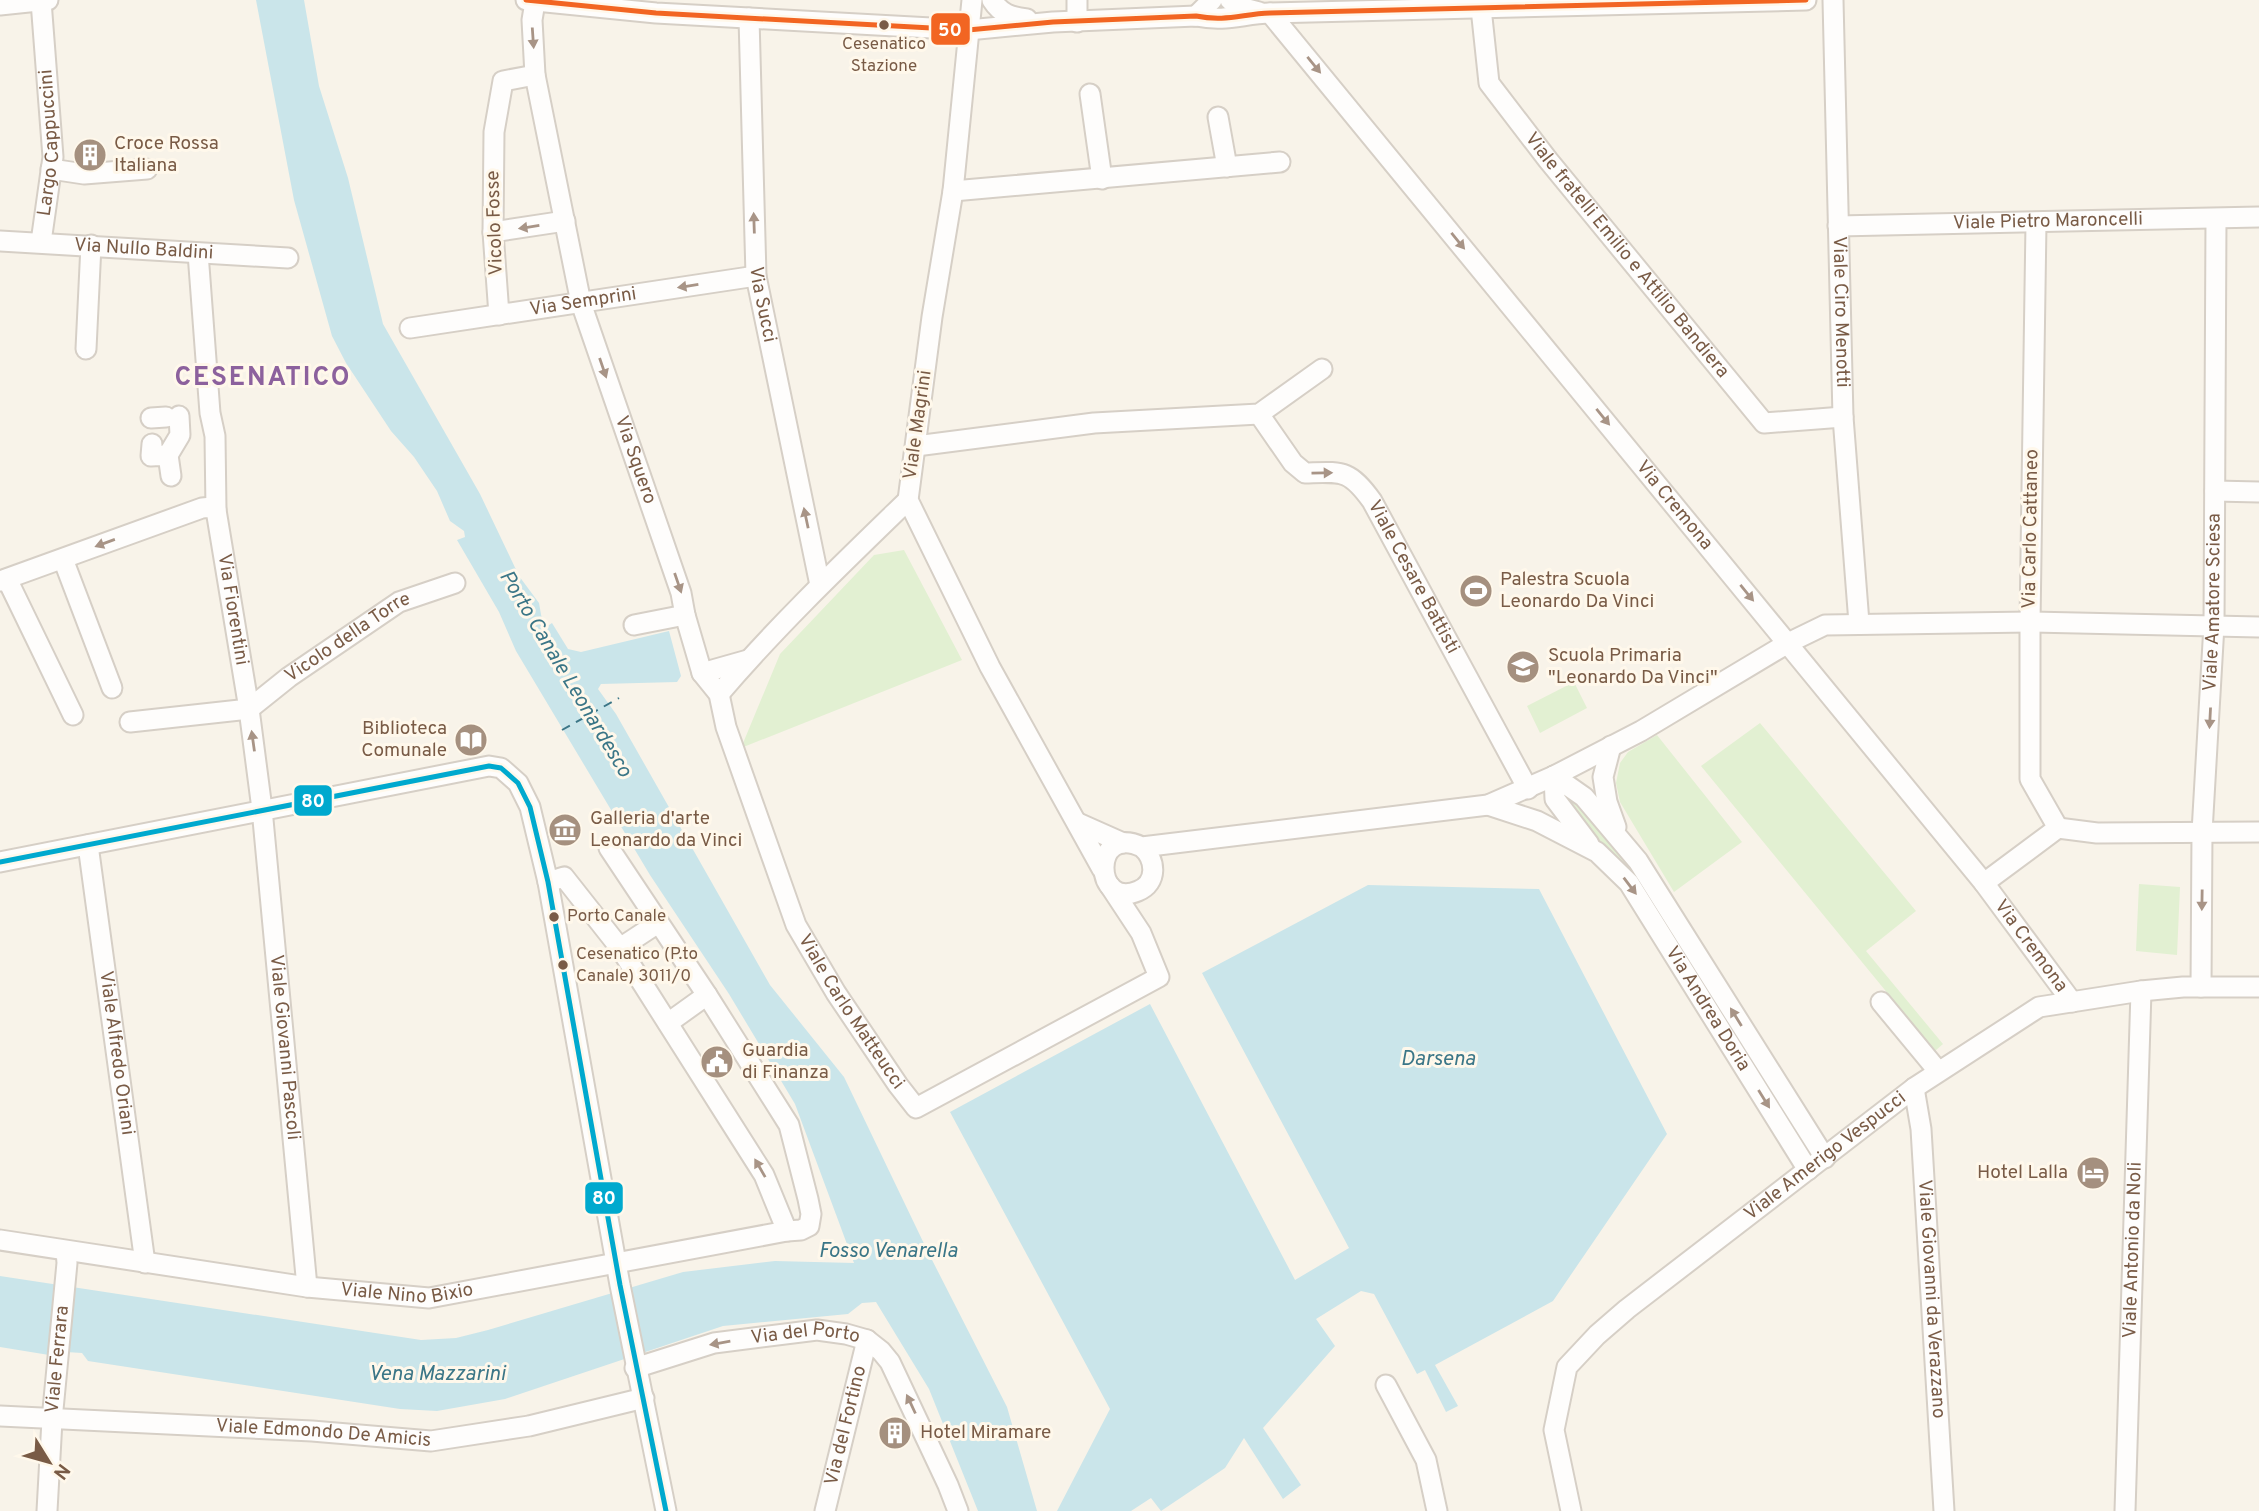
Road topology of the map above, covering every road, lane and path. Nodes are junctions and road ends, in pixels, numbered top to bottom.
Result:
1 (48, 0) edge
2 (972, 0) edge
3 (992, 0) edge
4 (1077, 0) edge
5 (1212, 0) edge
6 (1230, 0) edge
7 (1806, 0) edge
8 (1833, 0) edge
9 (41, 1) edge
10 (531, 1) edge
11 (0, 5) edge
12 (1481, 8) junction
13 (1267, 13) junction
14 (1196, 16) junction
15 (749, 18) junction
16 (1053, 22) junction
17 (1077, 22) junction
18 (968, 30) junction
19 (535, 75) junction
20 (1090, 94) dead end
21 (1218, 117) dead end
22 (1280, 162) dead end
23 (1227, 167) junction
24 (51, 169) junction
25 (147, 169) dead end
26 (1102, 179) junction
27 (953, 191) junction
28 (2259, 217) edge
29 (2216, 219) junction
30 (565, 221) junction
31 (2036, 223) junction
32 (1838, 226) junction
33 (493, 232) junction
34 (0, 240) edge
35 (41, 242) junction
36 (91, 246) junction
37 (198, 253) junction
38 (288, 258) dead end
39 (756, 276) junction
40 (581, 303) junction
41 (499, 314) junction
42 (411, 328) dead end
43 (86, 349) dead end
44 (1322, 369) dead end
45 (1259, 415) junction
46 (166, 417) dead end
47 (1843, 417) junction
48 (916, 446) junction
49 (171, 477) dead end
50 (2215, 491) junction
51 (2259, 492) edge
52 (908, 500) junction
53 (214, 508) junction
54 (63, 559) junction
55 (4, 580) edge
56 (456, 583) dead end
57 (820, 585) junction
58 (685, 615) junction
59 (2030, 622) junction
60 (1859, 623) junction
61 (634, 625) dead end
62 (2214, 625) junction
63 (2259, 627) edge
64 (1788, 643) junction
65 (748, 660) junction
66 (702, 673) junction
67 (112, 688) dead end
68 (719, 694) junction
69 (249, 709) junction
70 (73, 715) dead end
71 (130, 722) dead end
72 (1611, 746) junction
73 (1554, 776) junction
74 (1528, 789) junction
75 (1488, 805) junction
76 (262, 809) junction
77 (1078, 822) junction
78 (2058, 828) junction
79 (2203, 832) junction
80 (2259, 832) edge
81 (1620, 838) junction
82 (1178, 842) junction
83 (88, 845) junction
84 (1133, 845) junction
85 (608, 848) dead end
86 (1597, 852) junction
87 (0, 862) edge
88 (1153, 863) junction
89 (1106, 878) junction
90 (548, 882) junction
91 (1984, 883) junction
92 (1143, 888) junction
93 (658, 923) junction
94 (1141, 933) junction
95 (1675, 939) junction
96 (620, 948) junction
97 (1160, 977) joint
98 (2201, 987) junction
99 (2259, 987) edge
100 (2141, 991) junction
101 (707, 995) junction
102 (1881, 1002) dead end
103 (2072, 1002) junction
104 (668, 1023) junction
105 (1938, 1071) junction
106 (1914, 1088) junction
107 (1825, 1157) junction
108 (1808, 1170) junction
109 (787, 1231) junction
110 (0, 1240) edge
111 (66, 1257) junction
112 (617, 1262) junction
113 (145, 1263) junction
114 (307, 1287) junction
115 (867, 1340) junction
116 (635, 1367) junction
117 (1386, 1385) dead end
118 (644, 1398) junction
119 (0, 1416) edge
120 (52, 1420) junction
121 (47, 1511) edge
122 (666, 1511) edge
123 (825, 1511) edge
124 (958, 1511) edge
125 (1437, 1511) edge
126 (1572, 1511) edge
127 (1944, 1511) edge
128 (2124, 1511) edge

1 - 9 street
2 - 18 street, Viale Magrini
3 - 16 street
4 - 17 street
5 - 14 street
6 - 13 street
7 - 12 street
8 - 32 street, Viale Ciro Menotti
9 - 11 street
9 - 24 street, Largo Cappuccini
10 - 15 street
10 -> 19 street, Via Squero
12 - 13 street
12 - 47 street, Viale fratelli Emilio e Attilio Bandiera
13 - 14 street
13 -> 64 street, Via Cremona
14 - 17 street
15 - 18 street
39 -> 15 street, Via Succi
16 - 17 street
16 - 18 street
18 - 27 street, Viale Magrini
19 - 30 street, Via Squero
19 - 33 street, Vicolo Fosse
20 - 26 street
21 - 23 street
22 - 23 street
23 - 26 street
24 - 25 street
24 - 35 street, Largo Cappuccini
26 - 27 street
27 - 48 street, Viale Magrini
28 - 29 street, Viale Pietro Maroncelli
29 - 31 street, Viale Pietro Maroncelli
29 - 50 street, Viale Amatore Sciesa
30 -> 33 street
30 - 40 street, Via Squero
31 - 32 street, Viale Pietro Maroncelli
31 - 59 street, Via Carlo Cattaneo
32 - 47 street, Viale Ciro Menotti
33 - 41 street, Vicolo Fosse
34 - 35 street, Via Nullo Baldini
35 - 36 street, Via Nullo Baldini
36 - 37 street, Via Nullo Baldini
36 - 43 street
37 - 38 street, Via Nullo Baldini
37 - 53 street, Via Fiorentini
39 -> 40 street, Via Semprini
57 -> 39 street, Via Succi
40 - 41 street, Via Semprini
40 -> 58 street, Via Squero
41 - 42 street, Via Semprini
44 - 45 street
45 - 48 street
45 -> 74 street, Viale Cesare Battisti
46 - 49 street
47 - 60 street, Viale Ciro Menotti
48 - 52 street, Viale Magrini
50 - 51 street
50 - 62 street, Viale Amatore Sciesa
52 - 57 street
52 - 77 street, Viale Magrini
53 -> 54 street
53 - 69 street, Via Fiorentini
54 - 55 street
54 - 67 street
55 - 70 street
56 - 69 street, Vicolo della Torre
57 - 65 street
58 - 61 street
58 - 66 street, Via Squero
59 - 60 street
59 - 62 street
59 - 78 street, Via Carlo Cattaneo
60 - 64 street
62 - 63 street
62 -> 79 street, Viale Amatore Sciesa
64 - 72 street
64 - 91 street, Via Cremona
65 - 66 street
65 - 68 street
66 - 68 street, Via Squero
68 - 97 street, Viale Carlo Matteucci
69 - 71 street
76 -> 69 street, Via Fiorentini
72 - 73 street
72 - 81 street, Via Andrea Doria
73 - 74 street
73 - 81 street, Via Andrea Doria
73 - 86 street, Via Andrea Doria
74 - 75 street
75 - 82 street
75 - 86 street, Via Andrea Doria
76 - 83 street
76 - 90 street
76 - 114 street, Viale Giovanni Pascoli
77 - 84 street
77 - 89 street, Viale Magrini
78 - 79 street
78 - 91 street
79 - 80 street
79 -> 98 street, Viale Amatore Sciesa
81 - 95 street, Via Andrea Doria
82 - 84 street
82 - 88 street
83 - 87 street
83 - 113 street, Viale Alfredo Oriani
84 - 88 street
84 - 89 street
85 - 93 street
86 -> 95 street, Via Andrea Doria
88 - 92 street
89 - 92 street
89 - 94 street, Viale Magrini
90 - 96 street
90 - 112 street
91 - 103 street, Via Cremona
92 - 94 street, Viale Magrini
93 - 96 street
93 - 101 street
94 - 97 street, Viale Magrini
107 -> 95 street, Via Andrea Doria
95 -> 108 street, Via Andrea Doria
96 - 104 street
98 - 99 street, Viale Amerigo Vespucci
98 - 100 street, Viale Amerigo Vespucci
100 - 103 street, Viale Amerigo Vespucci
100 - 128 street, Viale Antonio da Noli
101 - 104 street
101 - 109 street, Viale Nino Bixio
102 - 105 street
103 - 105 street, Viale Amerigo Vespucci
109 -> 104 street
105 - 106 street, Viale Amerigo Vespucci
106 - 107 street, Viale Amerigo Vespucci
106 - 127 street, Viale Giovanni da Verazzano
107 - 108 street, Viale Amerigo Vespucci
108 - 126 street, Viale Amerigo Vespucci
109 - 112 street, Viale Nino Bixio
110 - 111 street, Viale Nino Bixio
111 - 113 street, Viale Nino Bixio
111 - 120 street, Viale Ferrara
112 - 114 street, Viale Nino Bixio
112 - 116 street
113 - 114 street, Viale Nino Bixio
115 -> 116 street, Via del Porto
115 - 123 street, Via del Fortino
124 -> 115 street, Via del Porto
116 - 118 street
117 - 125 street
118 - 120 street, Viale Edmondo De Amicis
118 - 122 street
119 - 120 street, Viale Edmondo De Amicis
120 - 121 street, Viale Ferrara

